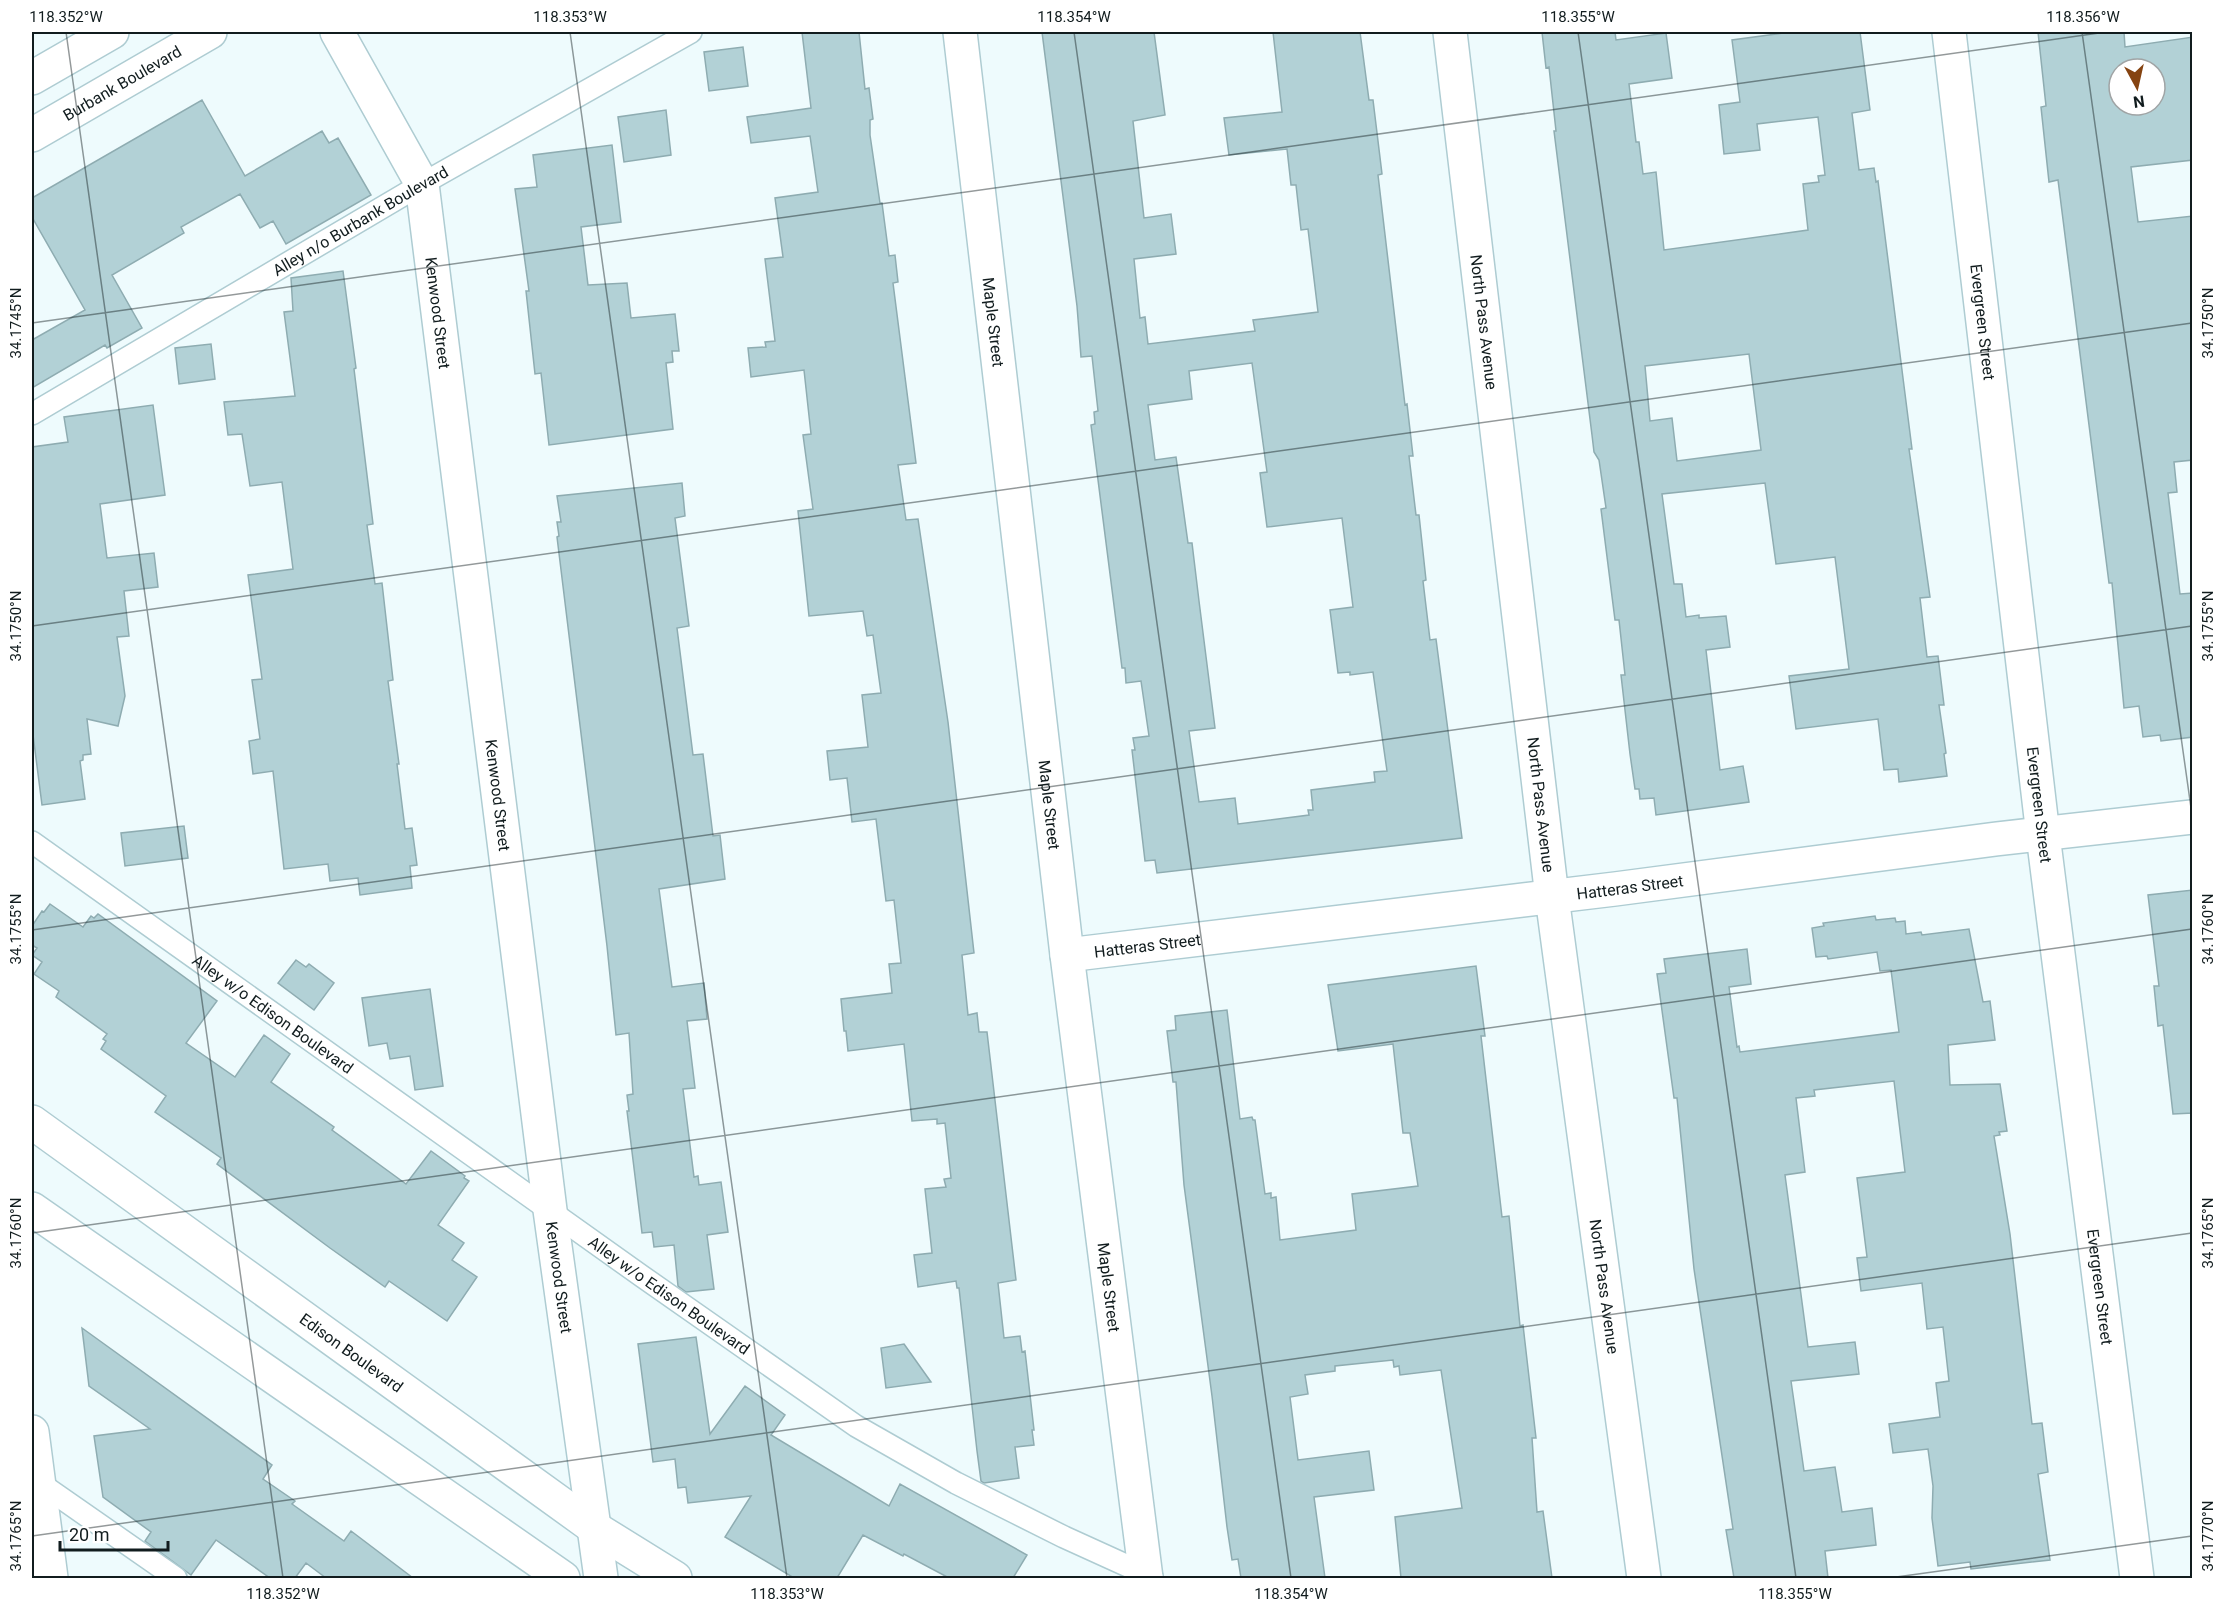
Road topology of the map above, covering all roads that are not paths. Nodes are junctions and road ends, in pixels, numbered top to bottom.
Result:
1 (112, 32) edge
2 (337, 32) edge
3 (691, 32) edge
4 (960, 32) edge
5 (1450, 32) edge
6 (1949, 32) edge
7 (193, 36) edge
8 (32, 78) edge
9 (32, 135) edge
10 (422, 184) junction
11 (32, 414) edge
12 (2193, 817) edge
13 (2043, 835) junction
14 (32, 842) edge
15 (1552, 897) junction
16 (1067, 955) junction
17 (32, 1122) edge
18 (32, 1209) edge
19 (550, 1210) junction
20 (32, 1432) edge
21 (34, 1479) edge
22 (596, 1528) junction
23 (1149, 1577) edge
24 (51, 1578) edge
25 (176, 1578) edge
26 (562, 1578) edge
27 (602, 1578) edge
28 (675, 1578) edge
29 (1644, 1578) edge
30 (2137, 1578) edge

1 - 8 street
2 - 10 street, Kenwood Street
3 - 10 lane, Alley n/o Burbank Boulevard
4 - 16 street, Maple Street
5 - 15 street, North Pass Avenue
6 - 13 street, Evergreen Street
7 - 9 street, Burbank Boulevard
10 - 11 lane, Alley n/o Burbank Boulevard
10 - 19 street, Kenwood Street
12 - 13 street, Hatteras Street
13 - 15 street, Hatteras Street
13 - 30 street, Evergreen Street
14 - 19 lane, Alley w/o Edison Boulevard
15 - 16 street, Hatteras Street
15 - 29 street, North Pass Avenue
16 - 23 street, Maple Street
17 - 22 street, Edison Boulevard
18 - 26 street
19 - 22 street, Kenwood Street
19 - 23 lane, Alley w/o Edison Boulevard
20 - 21 street
21 - 24 street
21 - 25 lane
22 - 27 street, Kenwood Street
22 - 28 street, Edison Boulevard

